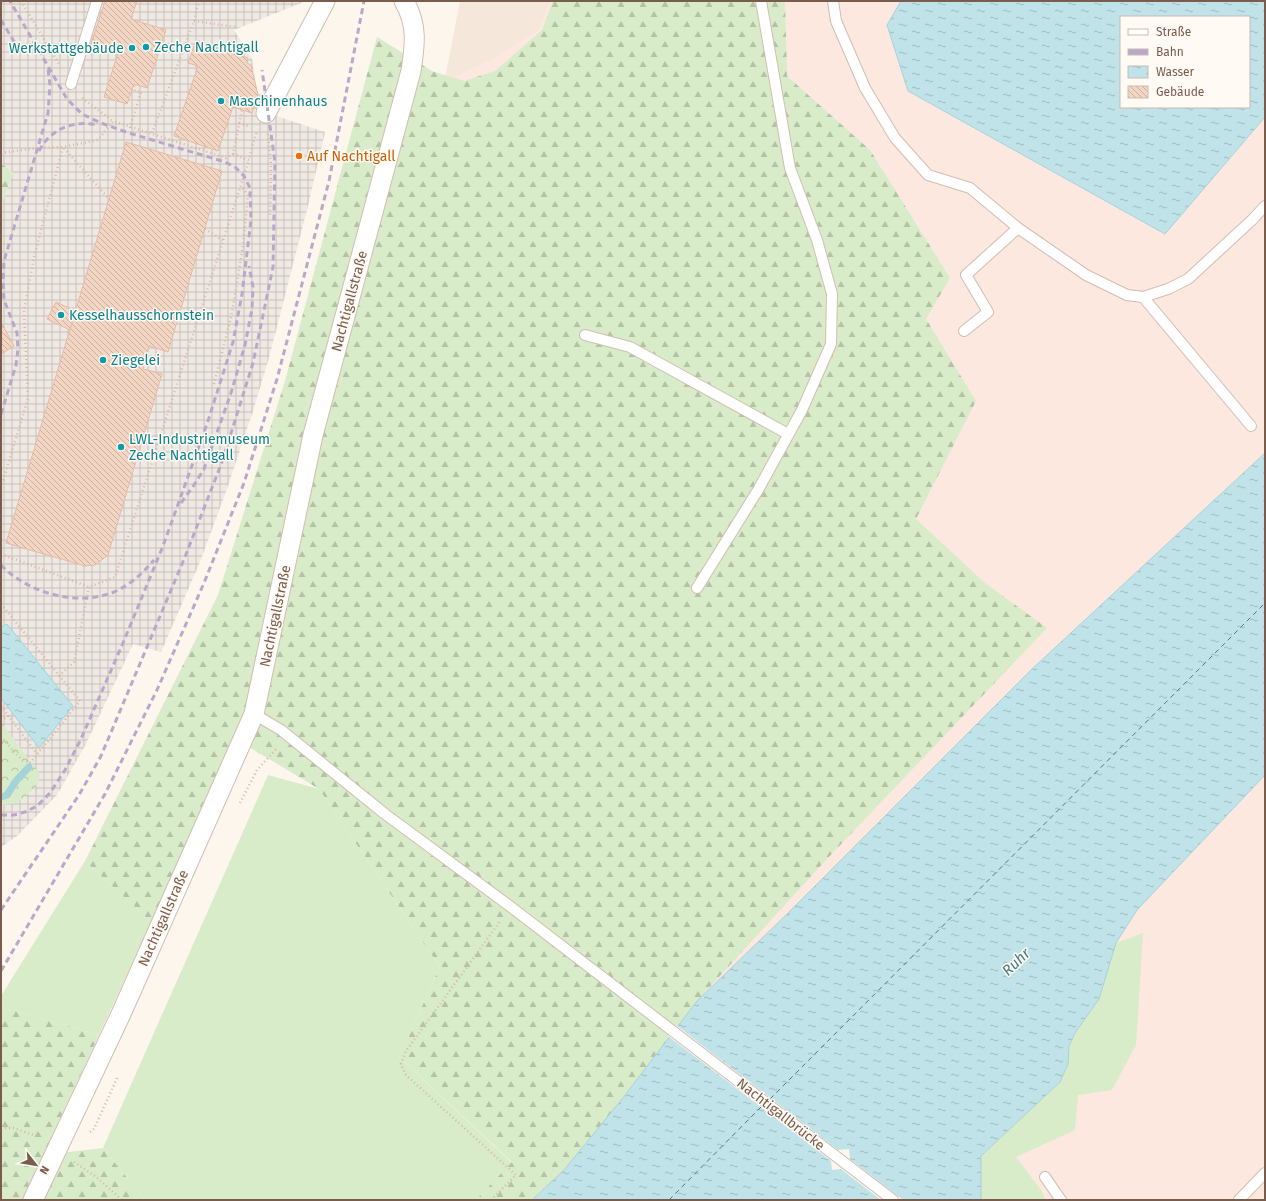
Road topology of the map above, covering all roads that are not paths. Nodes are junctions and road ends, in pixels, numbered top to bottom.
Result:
1 (96, 1) edge
2 (325, 1) edge
3 (404, 1) edge
4 (761, 1) edge
5 (833, 1) edge
6 (71, 84) dead end
7 (266, 113) road end
8 (1265, 206) edge
9 (1018, 228) junction
10 (1143, 297) junction
11 (964, 331) dead end
12 (585, 335) dead end
13 (1251, 426) dead end
14 (788, 434) junction
15 (697, 588) dead end
16 (254, 714) junction
17 (1265, 1173) edge
18 (1045, 1177) dead end
19 (33, 1200) edge
20 (893, 1200) edge
21 (1061, 1200) edge
22 (1239, 1200) edge

1 - 6 lane
2 - 7 street
3 - 16 street, Nachtigallstraße
4 - 14 lane
5 - 9 lane
8 - 10 lane
9 - 10 lane
9 - 11 lane
10 - 13 lane
12 - 14 lane
14 - 15 lane
16 - 19 street, Nachtigallstraße
16 - 20 lane, Nachtigallbrücke
17 - 22 lane
18 - 21 lane

